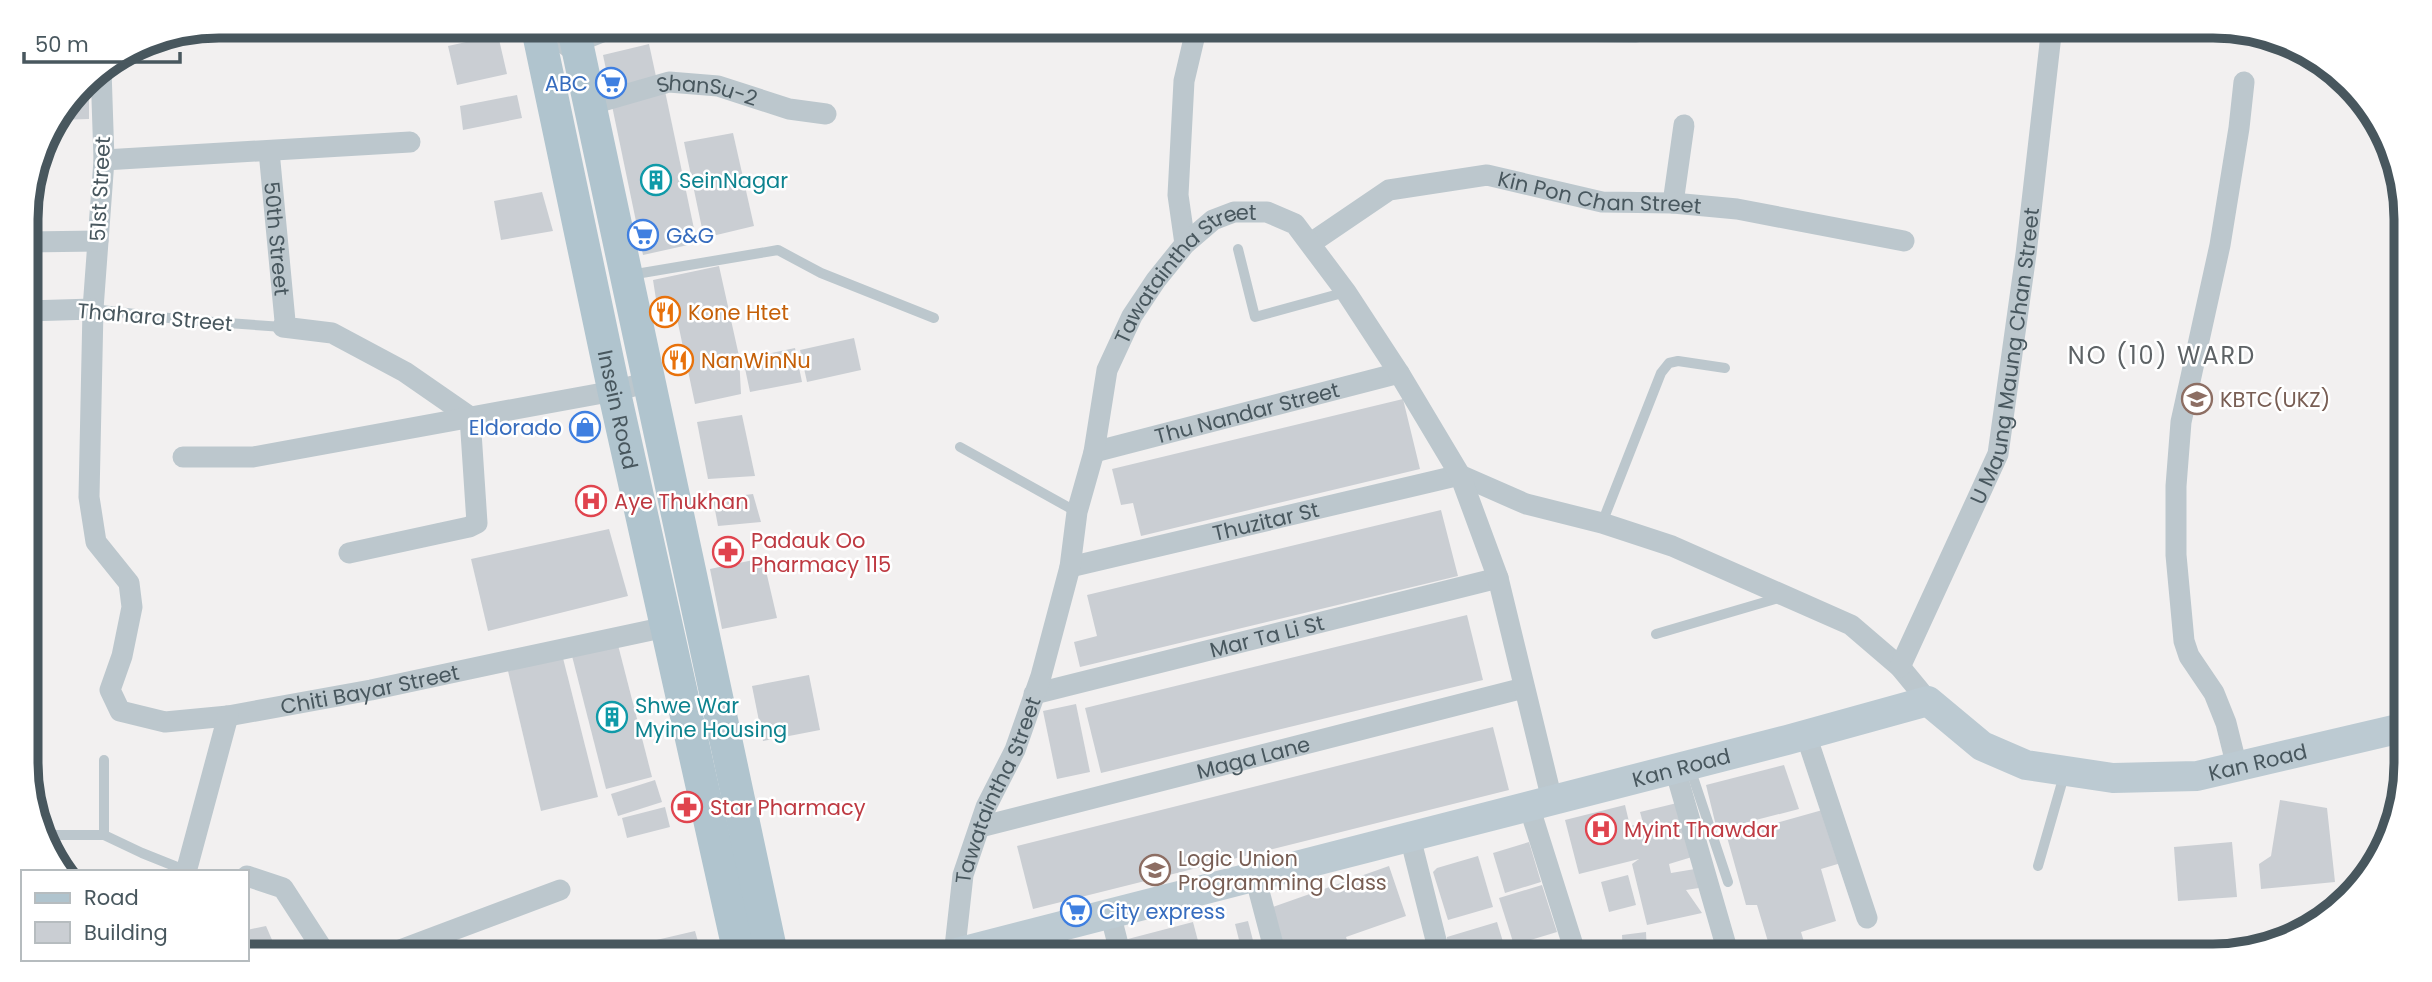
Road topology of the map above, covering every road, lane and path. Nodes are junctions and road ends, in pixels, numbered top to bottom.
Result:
1 (2051, 38) edge
2 (576, 39) edge
3 (1194, 39) edge
4 (540, 40) edge
5 (2244, 82) dead end
6 (101, 83) edge
7 (589, 105) junction
8 (826, 114) dead end
9 (1684, 125) dead end
10 (410, 142) dead end
11 (269, 151) junction
12 (104, 160) junction
13 (1674, 203) junction
14 (98, 241) junction
15 (1904, 241) dead end
16 (39, 242) edge
17 (1311, 243) junction
18 (1185, 244) junction
19 (1238, 249) dead end
20 (628, 276) junction
21 (1346, 292) junction
22 (93, 309) junction
23 (39, 311) edge
24 (934, 318) dead end
25 (283, 327) junction
26 (1725, 368) dead end
27 (1399, 373) junction
28 (649, 382) junction
29 (614, 391) junction
30 (470, 417) junction
31 (960, 447) dead end
32 (1094, 452) junction
33 (183, 457) dead end
34 (1460, 475) junction
35 (1077, 512) junction
36 (1602, 523) junction
37 (349, 553) dead end
38 (1070, 567) junction
39 (1498, 578) junction
40 (1785, 597) junction
41 (666, 627) junction
42 (1656, 634) dead end
43 (1900, 667) junction
44 (1524, 688) junction
45 (1034, 694) junction
46 (1928, 701) junction
47 (228, 716) junction
48 (2394, 730) edge
49 (1806, 735) junction
50 (104, 760) dead end
51 (1682, 767) junction
52 (2237, 767) junction
53 (2065, 772) junction
54 (1541, 803) junction
55 (980, 827) junction
56 (54, 835) edge
57 (104, 835) junction
58 (1410, 837) junction
59 (2038, 866) dead end
60 (184, 870) edge
61 (187, 870) edge
62 (248, 876) edge
63 (1255, 876) junction
64 (1728, 882) dead end
65 (560, 890) dead end
66 (1110, 913) junction
67 (1867, 918) dead end
68 (1273, 943) edge
69 (1437, 943) edge
70 (1573, 943) edge
71 (1726, 943) edge
72 (319, 944) edge
73 (416, 944) edge
74 (737, 944) edge
75 (769, 944) edge
76 (952, 944) edge
77 (993, 944) edge
78 (1118, 944) edge

1 - 43 street, U Maung Maung Chan Street
2 - 7 main road, Insein Road
3 - 18 street
4 - 29 main road, Insein Road
5 - 52 street
6 - 12 street, 51st Street
7 - 8 street, ShanSu-2
7 - 20 main road, Insein Road
9 - 13 street
10 - 11 street
11 - 12 street
11 - 25 street, 50th Street
12 - 14 street, 51st Street
13 - 15 street, Kin Pon Chan Street
13 - 17 street, Kin Pon Chan Street
14 - 16 street
14 - 22 street, 51st Street
17 - 18 street, Tawataintha Street
17 - 21 street, Tawataintha Street
18 - 32 street, Tawataintha Street
19 - 21 lane
20 - 24 lane
20 - 28 main road, Insein Road
21 - 27 street, Tawataintha Street
22 - 23 street, Thahara Street
22 - 25 lane, Thahara Street
22 - 47 street, 51st Street
25 - 30 street
26 - 36 lane
27 - 32 street, Thu Nandar Street
27 - 34 street, Tawataintha Street
28 - 29 street
28 - 75 main road, Insein Road
29 - 30 street
29 - 41 main road, Insein Road
30 - 33 street
30 - 37 street
31 - 35 lane
32 - 35 street, Tawataintha Street
34 - 36 street
34 - 38 street, Thuzitar St
34 - 39 street, Tawataintha Street
35 - 38 street, Tawataintha Street
36 - 40 street
38 - 45 street, Tawataintha Street
39 - 44 street, Tawataintha Street
39 - 45 street, Mar Ta Li St
40 - 42 lane
40 - 43 street
41 - 47 street, Chiti Bayar Street
41 - 74 main road, Insein Road
43 - 46 street
44 - 54 street, Tawataintha Street
44 - 55 street, Maga Lane
45 - 55 street, Tawataintha Street
46 - 49 main road, Kan Road
46 - 53 main road, Kan Road
47 - 61 street
48 - 52 main road, Kan Road
49 - 51 main road, Kan Road
49 - 67 street
50 - 57 lane
51 - 54 main road, Kan Road
51 - 64 lane
51 - 71 street
52 - 53 main road, Kan Road
53 - 59 lane
54 - 58 main road, Kan Road
54 - 70 street, Tawataintha Street
55 - 76 street, Tawataintha Street
56 - 57 lane
57 - 60 lane
58 - 63 main road, Kan Road
58 - 69 street
62 - 72 street
63 - 66 main road, Kan Road
63 - 68 street
65 - 73 street
66 - 77 main road, Kan Road
66 - 78 street

